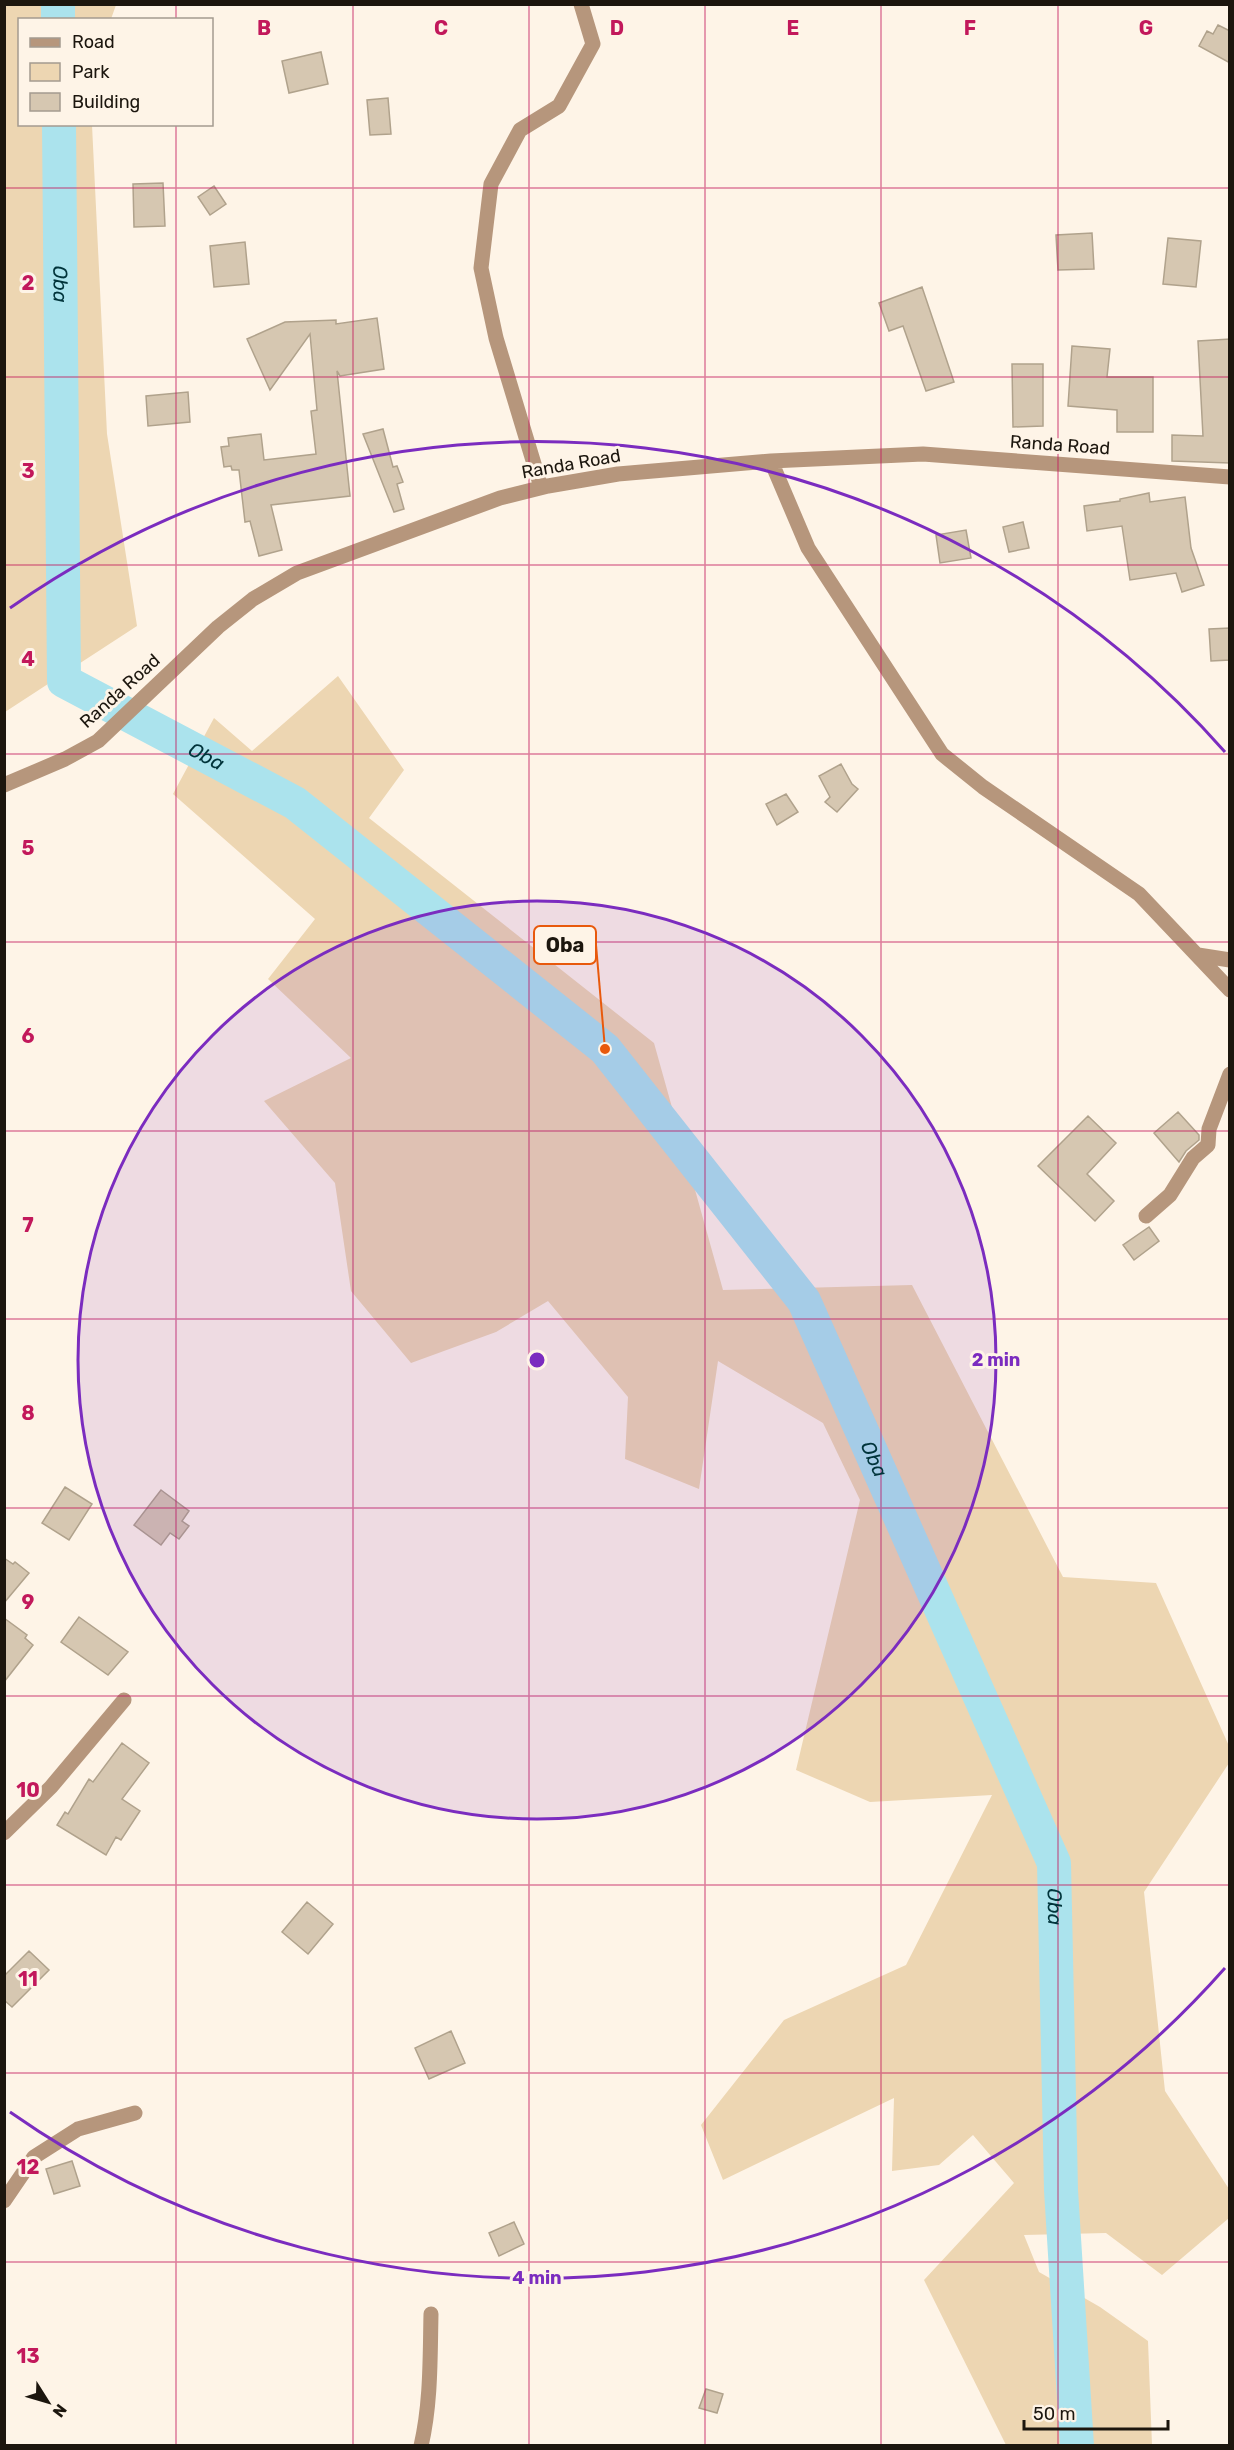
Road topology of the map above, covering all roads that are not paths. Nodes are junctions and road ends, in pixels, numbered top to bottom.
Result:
1 (581, 4) edge
2 (771, 461) junction
3 (1230, 477) edge
4 (541, 488) junction
5 (4, 785) edge
6 (1198, 955) junction
7 (1230, 960) edge
8 (1230, 990) edge
9 (1230, 1074) edge
10 (1146, 1216) dead end
11 (124, 1700) dead end
12 (4, 1833) edge
13 (135, 2113) dead end
14 (4, 2201) edge
15 (431, 2314) dead end
16 (421, 2445) edge

1 - 4 street
2 - 3 street, Randa Road
2 - 4 street, Randa Road
2 - 6 street
4 - 5 street, Randa Road
6 - 7 street
6 - 8 street
9 - 10 street
11 - 12 street
13 - 14 street
15 - 16 street

